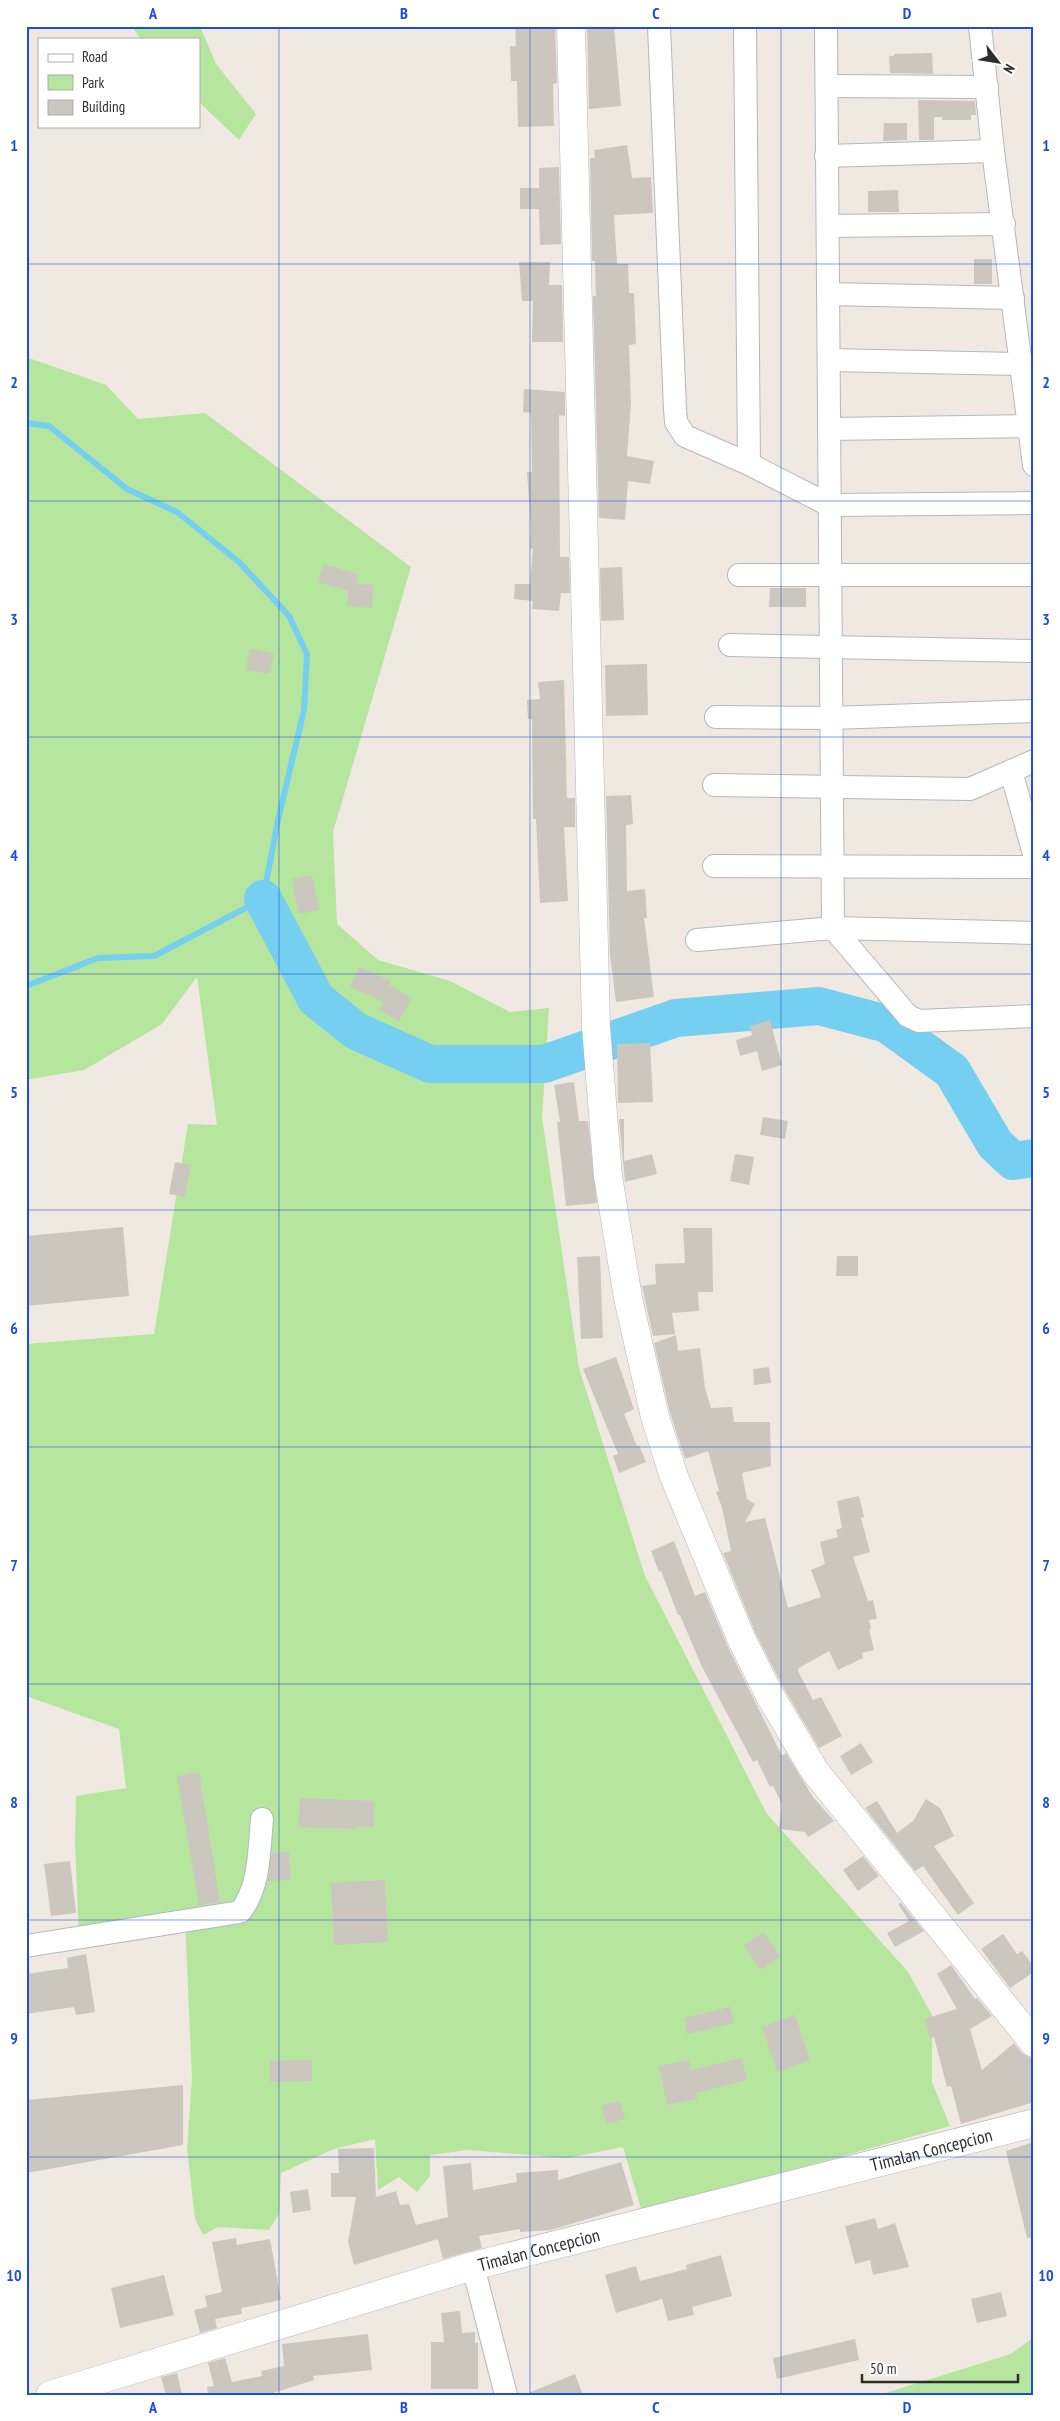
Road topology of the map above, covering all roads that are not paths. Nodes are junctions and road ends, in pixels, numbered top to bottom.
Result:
1 (570, 26) edge
2 (659, 26) edge
3 (745, 26) edge
4 (826, 26) edge
5 (980, 26) edge
6 (826, 86) junction
7 (987, 87) junction
8 (993, 151) junction
9 (826, 156) junction
10 (1004, 224) junction
11 (828, 226) junction
12 (828, 294) junction
13 (1013, 298) junction
14 (829, 360) junction
15 (1021, 364) junction
16 (1029, 426) junction
17 (829, 429) junction
18 (750, 464) junction
19 (1034, 465) edge
20 (1034, 503) edge
21 (830, 505) junction
22 (739, 575) dead end
23 (830, 575) junction
24 (1034, 575) edge
25 (730, 645) dead end
26 (831, 647) junction
27 (1034, 651) edge
28 (1034, 711) edge
29 (716, 717) dead end
30 (831, 718) junction
31 (1034, 761) edge
32 (1011, 771) junction
33 (714, 786) dead end
34 (832, 788) junction
35 (1034, 854) edge
36 (832, 865) junction
37 (714, 866) dead end
38 (1034, 867) edge
39 (833, 928) junction
40 (1034, 933) edge
41 (697, 940) dead end
42 (1034, 1016) edge
43 (262, 1819) dead end
44 (26, 1946) edge
45 (1034, 2044) edge
46 (1034, 2123) edge
47 (474, 2266) junction
48 (50, 2395) edge
49 (506, 2395) edge

1 - 45 street
2 - 18 street
3 - 18 street
4 - 6 street
5 - 7 street
6 - 7 street
6 - 9 street
7 - 8 street
8 - 9 street
8 - 10 street
9 - 11 street
10 - 11 street
10 - 13 street
11 - 12 street
12 - 13 street
12 - 14 street
13 - 15 street
14 - 15 street
14 - 17 street
15 - 16 street
16 - 17 street
16 - 19 street
17 - 21 street
18 - 21 street
20 - 21 street
21 - 23 street
22 - 23 street
23 - 24 street
23 - 26 street
25 - 26 street
26 - 27 street
26 - 30 street
28 - 30 street
29 - 30 street
30 - 34 street
31 - 32 street
32 - 34 street
32 - 35 street
33 - 34 street
34 - 36 street
36 - 37 street
36 - 38 street
36 - 39 street
39 - 40 street
39 - 41 street
39 - 42 street
43 - 44 street
46 - 47 street, Timalan Concepcion
47 - 48 street, Timalan Concepcion
47 - 49 street

